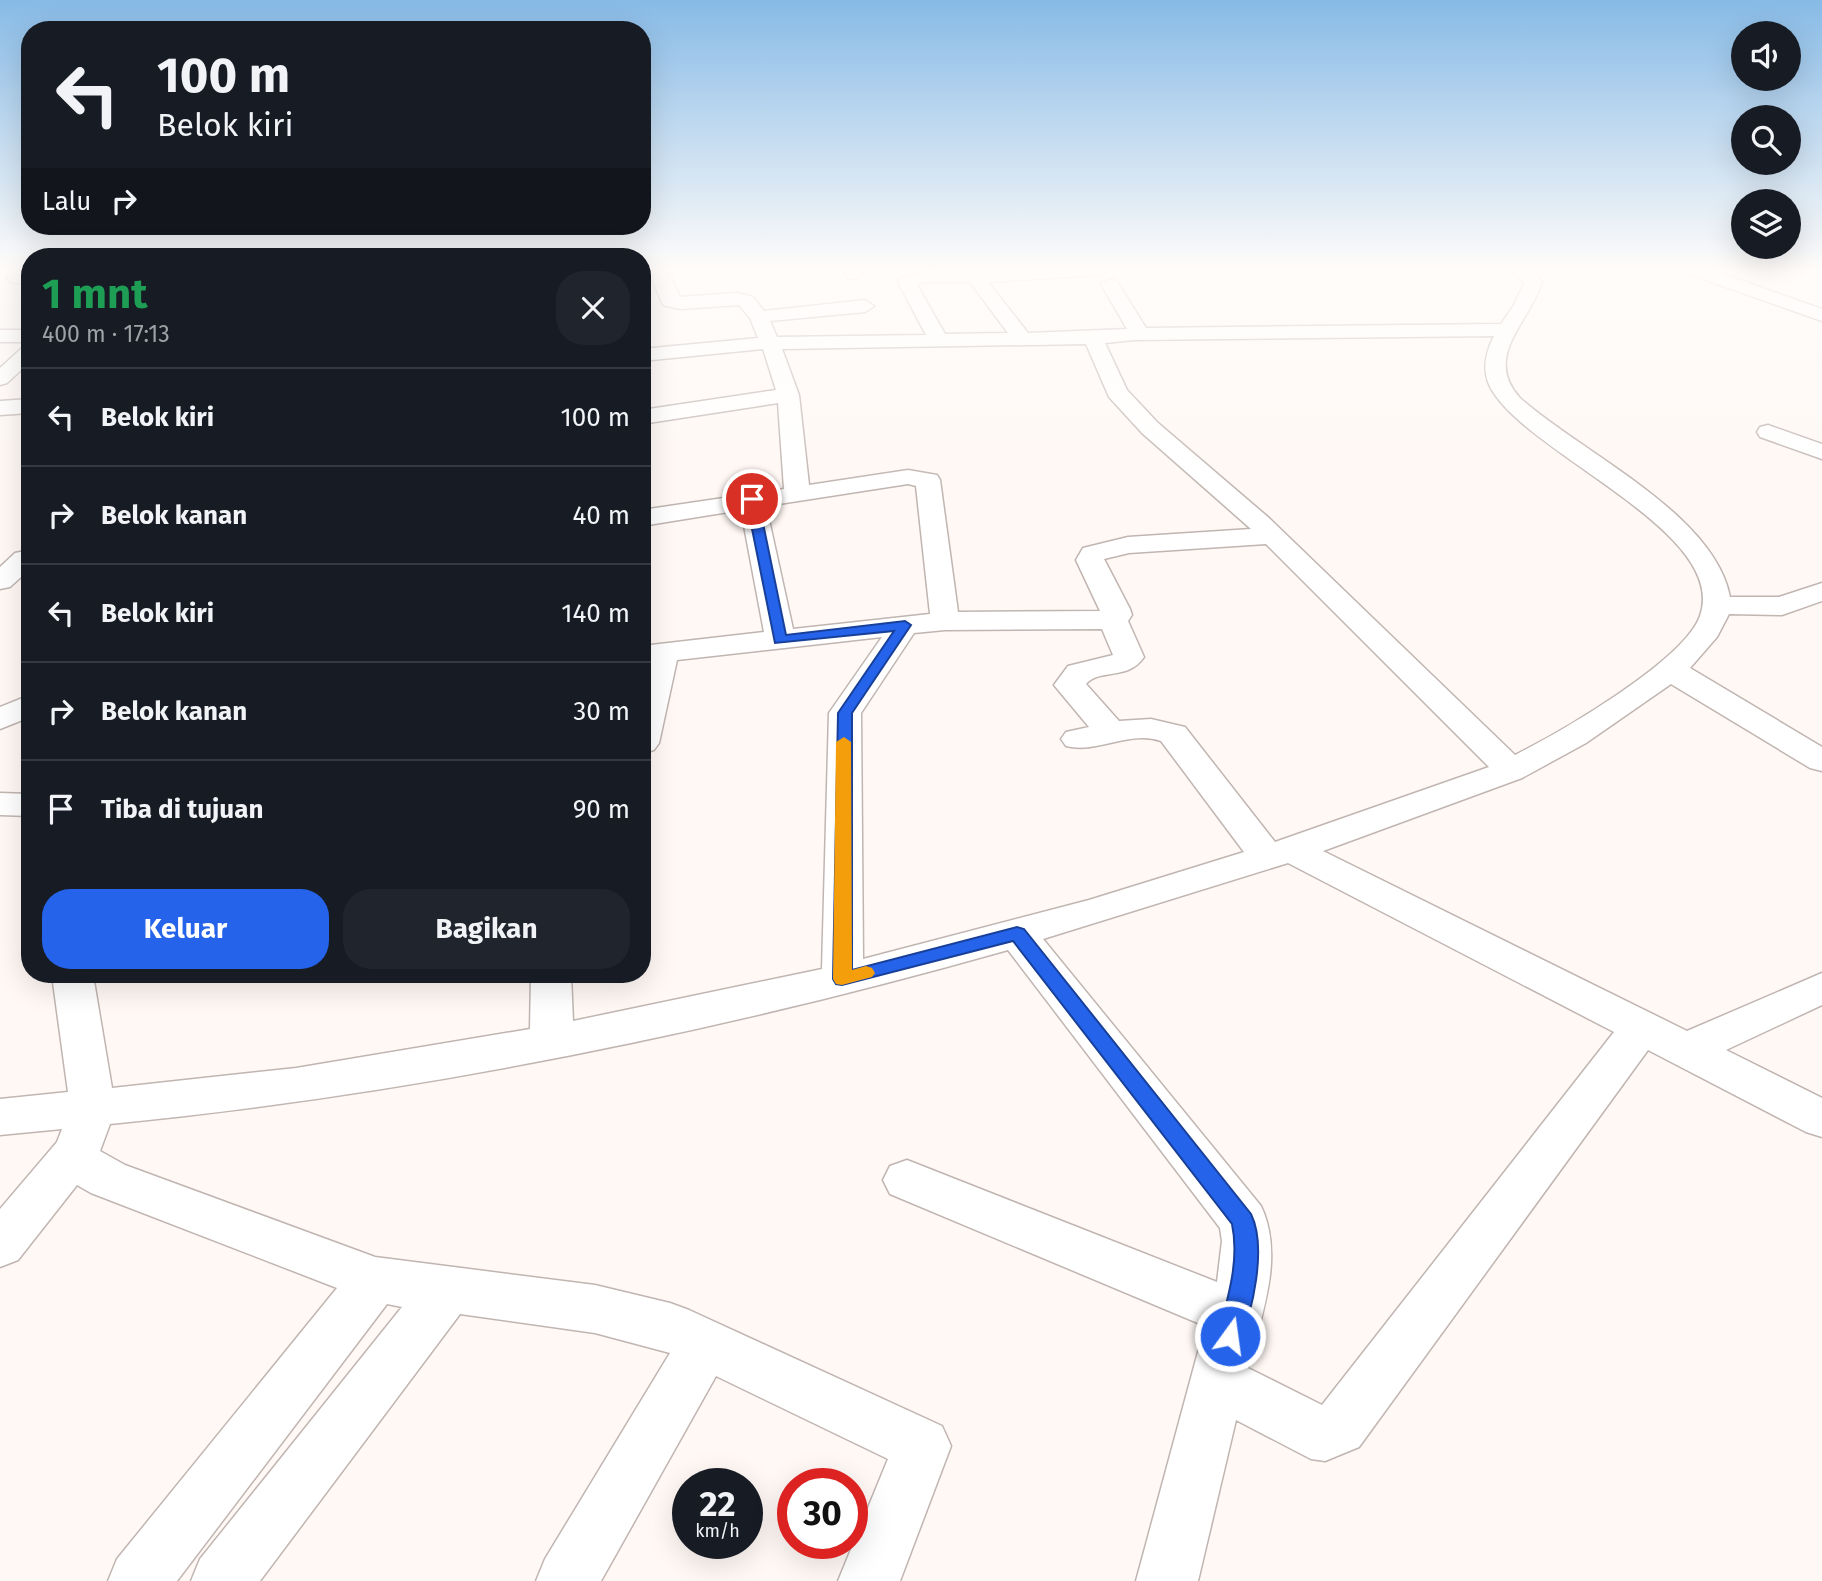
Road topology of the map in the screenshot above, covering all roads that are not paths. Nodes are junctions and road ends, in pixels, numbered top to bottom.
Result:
1 (939, 341) joint
2 (957, 341) edge
3 (1094, 341) edge
4 (1501, 341) edge
5 (768, 343) junction
6 (651, 354) edge
7 (788, 396) junction
8 (21, 407) edge
9 (0, 408) edge
10 (651, 416) edge
11 (1768, 432) dead end
12 (1822, 452) edge
13 (797, 492) junction
14 (752, 499) junction
15 (651, 516) edge
16 (1272, 536) junction
17 (18, 558) edge
18 (0, 581) edge
19 (1822, 592) edge
20 (1717, 605) junction
21 (1112, 618) junction
22 (945, 621) junction
23 (905, 625) junction
24 (780, 640) junction
25 (653, 653) edge
26 (1669, 669) junction
27 (21, 709) edge
28 (0, 719) edge
29 (1112, 734) junction
30 (1078, 738) dead end
31 (1822, 761) edge
32 (1511, 770) junction
33 (0, 804) edge
34 (21, 804) edge
35 (1280, 855) junction
36 (1017, 934) junction
37 (842, 979) junction
38 (73, 983) edge
39 (551, 983) edge
40 (1822, 988) edge
41 (1641, 1028) junction
42 (552, 1041) junction
43 (1684, 1051) junction
44 (0, 1117) edge
45 (1822, 1119) edge
46 (85, 1130) junction
47 (906, 1180) dead end
48 (0, 1245) edge
49 (375, 1280) junction
50 (448, 1289) junction
51 (1236, 1314) junction
52 (705, 1344) junction
53 (1218, 1381) junction
54 (139, 1581) edge
55 (222, 1581) edge
56 (567, 1581) edge
57 (869, 1581) edge
58 (1167, 1581) edge

1 - 2 street
1 - 5 street
3 - 16 street
4 - 20 street
5 - 6 street
5 - 7 street
7 - 10 street
7 - 13 street
8 - 9 street
11 - 12 street
13 - 14 street
13 - 22 street
14 - 15 street
14 - 24 street
16 - 21 street
16 - 32 street
17 - 18 street
19 - 20 street
20 - 26 street
21 - 22 street
21 - 29 street
22 - 23 street
23 - 24 street
23 - 37 street
24 - 25 street
26 - 31 street
26 - 32 street
27 - 28 street
29 - 30 street
29 - 35 street
32 - 35 street
33 - 34 street
35 - 36 street
35 - 41 street
36 - 37 street
36 - 51 street
37 - 42 street
38 - 46 street
39 - 42 street
40 - 43 street
41 - 43 street
41 - 53 street
42 - 46 street
43 - 45 street
44 - 46 street
46 - 48 street
46 - 49 street
47 - 51 street
49 - 50 street
49 - 54 street
50 - 52 street
50 - 55 street
51 - 53 street
52 - 56 street
52 - 57 street
53 - 58 street

